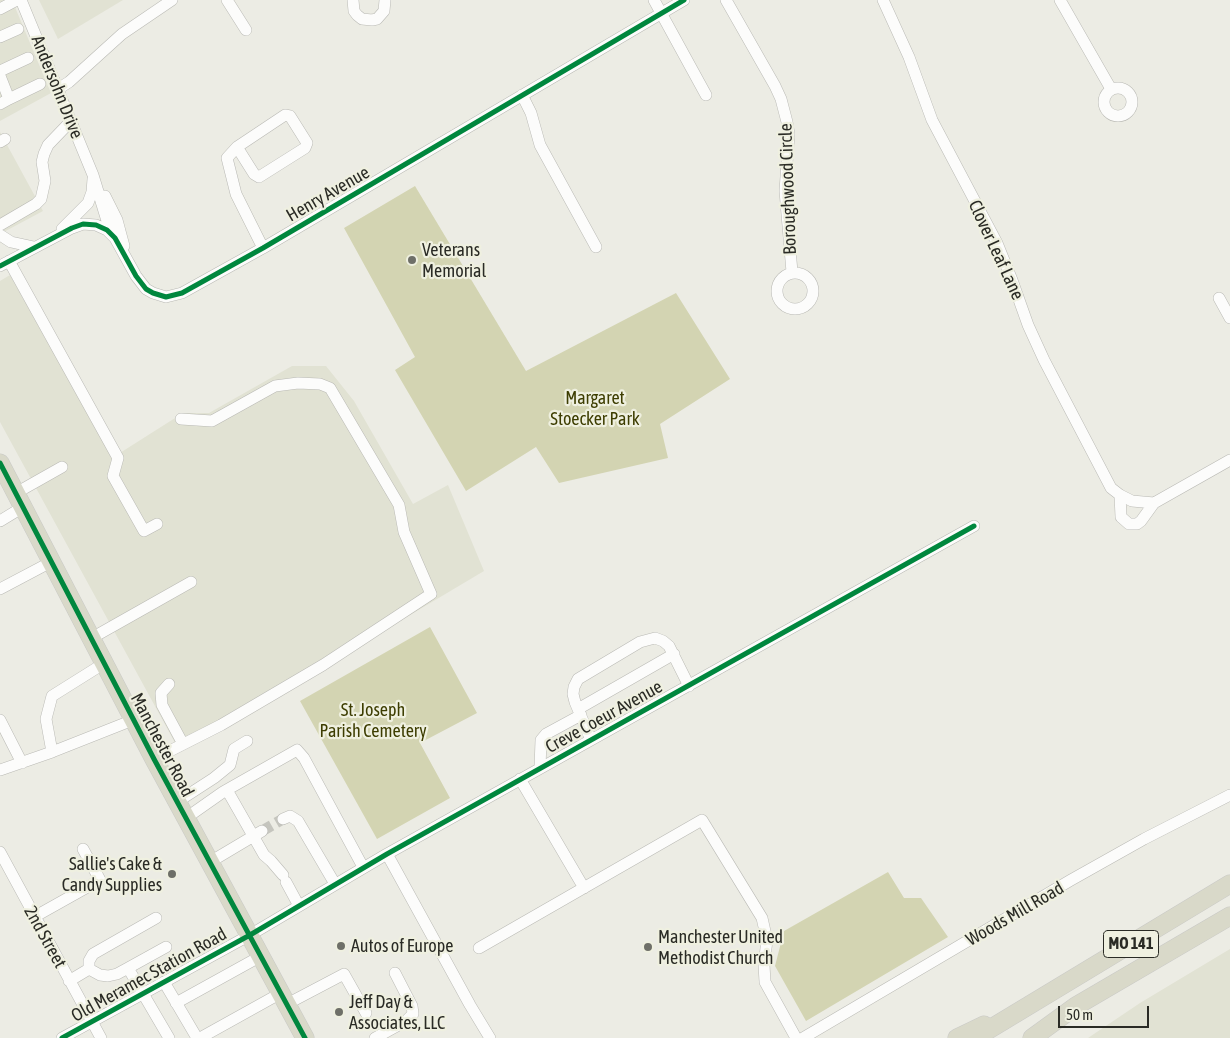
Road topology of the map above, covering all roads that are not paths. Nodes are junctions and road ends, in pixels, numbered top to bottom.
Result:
1 (19, 0) edge
2 (172, 0) edge
3 (227, 0) edge
4 (353, 0) edge
5 (385, 0) edge
6 (654, 0) edge
7 (684, 0) edge
8 (726, 0) edge
9 (883, 0) edge
10 (1060, 0) edge
11 (0, 9) edge
12 (662, 13) junction
13 (18, 29) dead end
14 (246, 30) dead end
15 (0, 37) edge
16 (28, 58) dead end
17 (0, 71) edge
18 (0, 76) edge
19 (40, 84) dead end
20 (58, 89) junction
21 (1110, 89) dead end
22 (522, 95) junction
23 (706, 95) dead end
24 (4, 102) edge
25 (71, 121) junction
26 (237, 147) junction
27 (93, 175) junction
28 (0, 225) edge
29 (111, 234) junction
30 (0, 235) edge
31 (55, 236) junction
32 (34, 247) junction
33 (596, 247) dead end
34 (263, 248) junction
35 (2, 264) edge
36 (129, 266) junction
37 (792, 272) dead end
38 (1220, 298) dead end
39 (1230, 318) edge
40 (182, 419) dead end
41 (1230, 460) edge
42 (0, 463) edge
43 (62, 467) dead end
44 (12, 493) edge
45 (1120, 495) junction
46 (1154, 502) junction
47 (0, 521) edge
48 (157, 524) dead end
49 (974, 526) dead end
50 (51, 562) junction
51 (192, 582) dead end
52 (0, 589) edge
53 (90, 639) junction
54 (674, 654) junction
55 (104, 664) junction
56 (170, 684) dead end
57 (689, 686) junction
58 (580, 712) junction
59 (0, 720) edge
60 (133, 720) junction
61 (591, 740) junction
62 (247, 741) dead end
63 (183, 744) junction
64 (52, 752) junction
65 (154, 759) junction
66 (22, 762) junction
67 (540, 768) junction
68 (0, 770) edge
69 (520, 779) junction
70 (226, 790) junction
71 (1230, 795) edge
72 (177, 802) junction
73 (186, 818) junction
74 (283, 819) dead end
75 (258, 834) junction
76 (83, 848) dead end
77 (0, 852) edge
78 (387, 854) junction
79 (210, 862) junction
80 (363, 868) junction
81 (335, 884) junction
82 (1230, 884) edge
83 (584, 888) junction
84 (299, 906) junction
85 (1230, 916) edge
86 (34, 917) junction
87 (156, 918) dead end
88 (250, 935) junction
89 (166, 947) dead end
90 (479, 948) dead end
91 (261, 956) junction
92 (128, 968) junction
93 (89, 970) junction
94 (395, 972) dead end
95 (69, 981) junction
96 (164, 982) junction
97 (143, 994) junction
98 (284, 998) junction
99 (176, 1003) junction
100 (1032, 1003) junction
101 (366, 1013) dead end
102 (92, 1022) junction
103 (1032, 1037) edge
104 (62, 1038) edge
105 (101, 1038) edge
106 (169, 1038) edge
107 (198, 1038) edge
108 (305, 1038) edge
109 (375, 1038) edge
110 (490, 1038) edge
111 (796, 1038) edge
112 (803, 1038) edge
113 (957, 1038) edge
114 (974, 1038) edge

1 - 11 street
1 - 20 street, Andersohn Drive
2 - 20 street
3 - 14 street
4 - 5 street
6 - 12 street
7 - 12 street, Henry Avenue
8 - 37 street, Boroughwood Circle
9 - 45 street, Clover Leaf Lane
10 - 21 street
12 - 22 street, Henry Avenue
12 - 23 street
13 - 15 street
16 - 17 street
18 - 24 street
19 - 24 street
20 - 25 street, Andersohn Drive
22 - 33 street
22 - 34 street, Henry Avenue
25 - 27 street, Andersohn Drive
25 - 28 street
26 - 26 street
26 - 34 street
27 - 29 street, Andersohn Drive
27 - 31 street
27 - 36 street, Andersohn Drive
29 - 31 street
29 - 36 street, Henry Avenue
30 - 32 street
31 - 32 street
32 - 35 street
34 - 36 street, Henry Avenue
35 - 48 street
38 - 39 street
40 - 63 street
41 - 46 street
42 - 44 highway, Manchester Road
43 - 44 street
44 - 47 street
44 - 50 highway, Manchester Road
45 - 46 street
45 - 46 street
49 - 57 street, Creve Coeur Avenue
50 - 52 street
50 - 53 highway, Manchester Road
51 - 53 street
53 - 55 highway, Manchester Road
54 - 57 street
54 - 58 street
54 - 58 street
55 - 60 highway, Manchester Road
55 - 64 street
56 - 63 street
57 - 61 street, Creve Coeur Avenue
58 - 61 street
58 - 67 street
59 - 66 street
60 - 64 street
60 - 65 highway, Manchester Road
61 - 67 street, Creve Coeur Avenue
62 - 72 street
63 - 65 street
64 - 66 street
65 - 72 highway, Manchester Road
66 - 68 street
67 - 69 street, Creve Coeur Avenue
69 - 78 street, Creve Coeur Avenue
69 - 83 street
70 - 73 street
70 - 75 street
70 - 80 street
71 - 112 street, Woods Mill Road
72 - 73 highway, Manchester Road
73 - 79 highway, Manchester Road
74 - 81 street
75 - 79 street
75 - 84 street
76 - 86 street
77 - 86 street, 2nd Street
78 - 80 street, Creve Coeur Avenue
78 - 110 street
79 - 88 highway, Manchester Road
80 - 81 street, Creve Coeur Avenue
81 - 84 street, Creve Coeur Avenue
82 - 100 highway, MO 141
83 - 90 street
83 - 111 street
84 - 88 street, Creve Coeur Avenue
85 - 103 highway, MO 141
86 - 95 street, 2nd Street
87 - 93 street
88 - 91 highway, Manchester Road
88 - 96 street, Old Meramec Station Road
89 - 92 street
91 - 98 highway, Manchester Road
91 - 99 street
92 - 93 street
92 - 97 street
93 - 95 street
94 - 109 street
95 - 102 street, 2nd Street
96 - 97 street, Old Meramec Station Road
96 - 99 street
97 - 102 street, Old Meramec Station Road
97 - 106 street
98 - 101 street
98 - 107 street
98 - 108 highway, Manchester Road
99 - 107 street
100 - 113 highway
100 - 114 highway, MO 141
102 - 104 street, Old Meramec Station Road
102 - 105 street, 2nd Street

